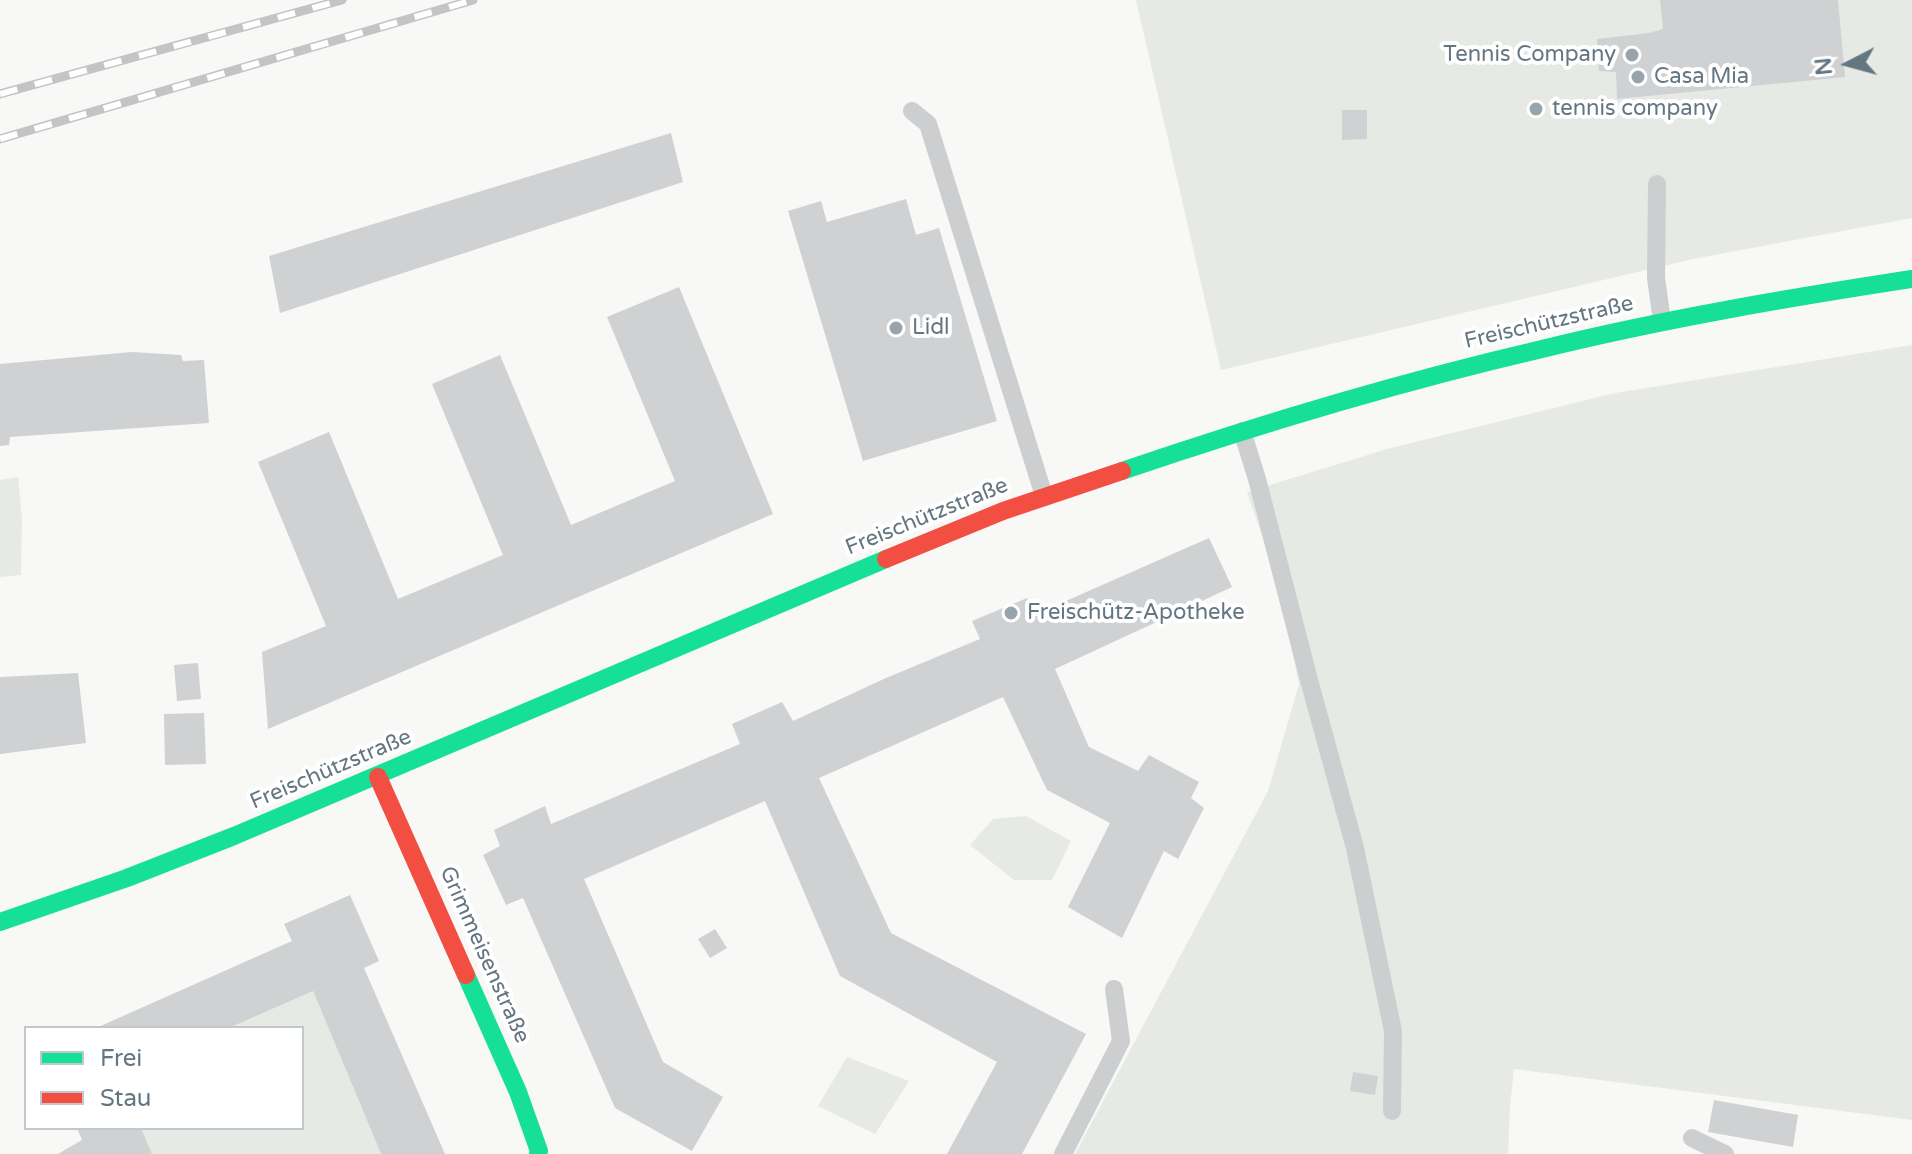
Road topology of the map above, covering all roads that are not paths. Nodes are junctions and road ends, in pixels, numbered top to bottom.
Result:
1 (912, 111) dead end
2 (1657, 184) dead end
3 (1912, 279) edge
4 (1662, 321) junction
5 (1242, 431) junction
6 (1044, 496) junction
7 (378, 777) junction
8 (0, 922) edge
9 (1114, 989) dead end
10 (1392, 1111) dead end
11 (1692, 1138) dead end
12 (538, 1154) edge
13 (1063, 1154) edge
14 (1725, 1154) edge

1 - 6 lane
2 - 4 lane
3 - 4 main road, Freischützstraße
4 - 5 main road, Freischützstraße
5 - 6 main road, Freischützstraße
5 - 10 lane
6 - 7 main road, Freischützstraße
7 - 8 main road, Freischützstraße
7 - 12 main road, Grimmeisenstraße
9 - 13 lane
11 - 14 lane

